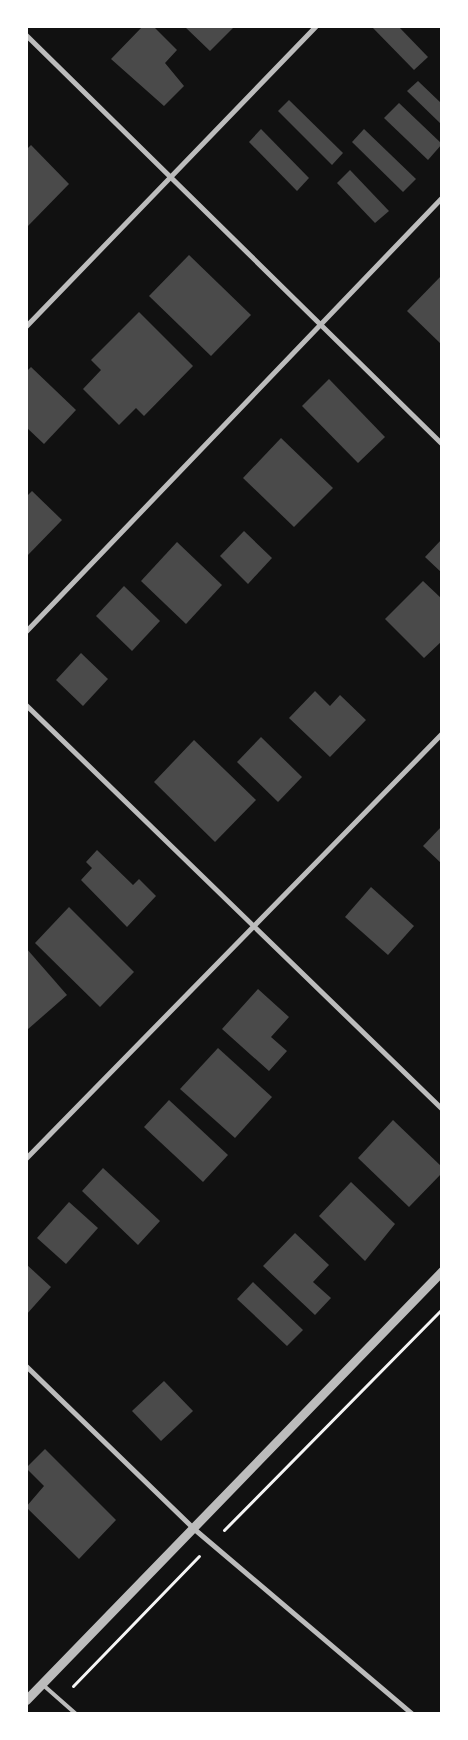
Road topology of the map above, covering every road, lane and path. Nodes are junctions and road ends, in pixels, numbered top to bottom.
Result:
1 (316, 26) edge
2 (26, 35) edge
3 (168, 178) junction
4 (442, 197) edge
5 (320, 324) junction
6 (26, 326) edge
7 (442, 444) edge
8 (26, 632) edge
9 (26, 705) edge
10 (442, 733) edge
11 (252, 927) junction
12 (442, 1109) edge
13 (26, 1158) edge
14 (442, 1271) edge
15 (442, 1309) edge
16 (26, 1366) edge
17 (193, 1528) junction
18 (211, 1543) junction
19 (42, 1684) junction
20 (60, 1699) junction
21 (26, 1700) edge
22 (76, 1714) edge
23 (412, 1714) edge

1 - 3 street
2 - 3 street
3 - 5 street
3 - 6 street
4 - 5 street
5 - 7 street
5 - 8 street
9 - 11 street
10 - 11 street
11 - 12 street
11 - 13 street
14 - 17 street
15 - 18 path
16 - 17 street
17 - 18 street
17 - 19 street
18 - 20 path
18 - 23 street
19 - 20 lane
19 - 21 street
20 - 22 lane

